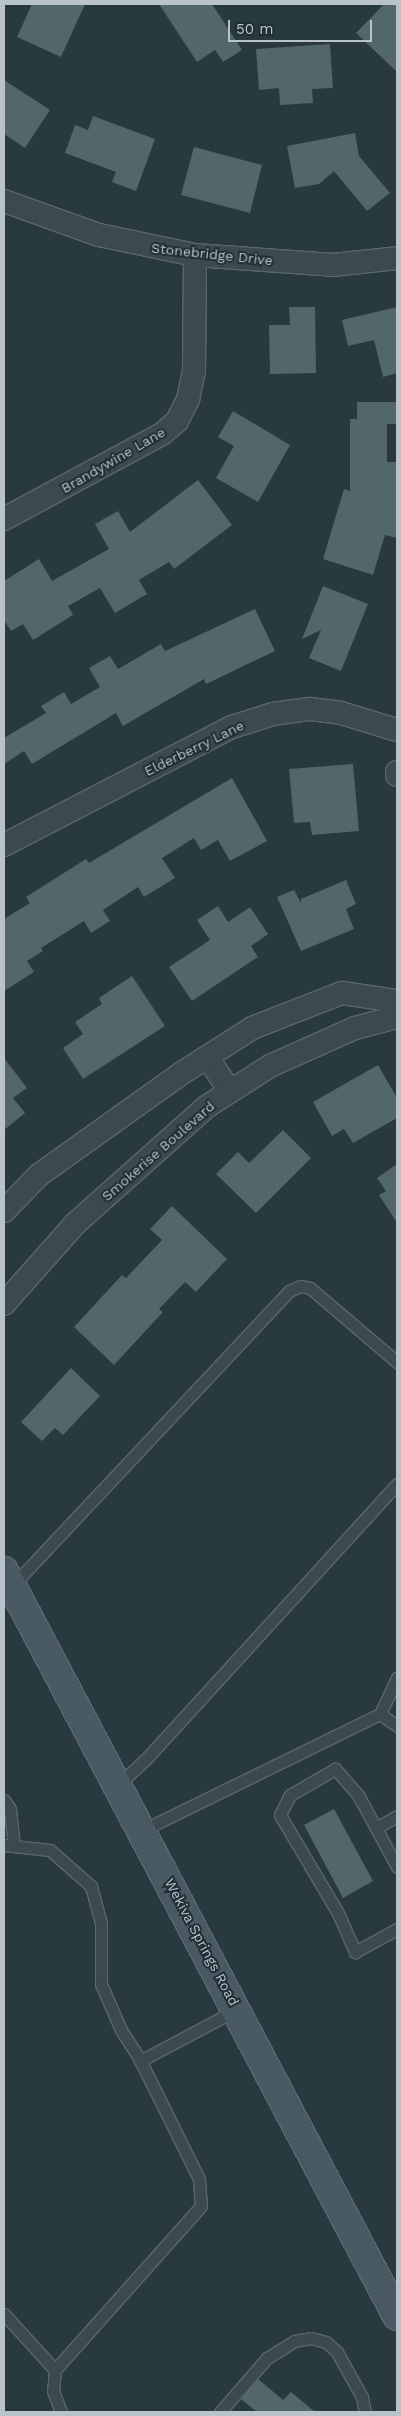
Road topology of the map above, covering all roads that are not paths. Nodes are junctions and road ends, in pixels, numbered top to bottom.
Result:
1 (4, 201) edge
2 (195, 255) junction
3 (397, 258) edge
4 (4, 519) edge
5 (397, 730) edge
6 (4, 845) edge
7 (397, 1001) edge
8 (397, 1017) edge
9 (207, 1057) junction
10 (230, 1091) junction
11 (4, 1211) edge
12 (4, 1304) edge
13 (397, 1362) edge
14 (397, 1484) edge
15 (8, 1578) edge
16 (397, 1678) edge
17 (380, 1714) junction
18 (397, 1726) edge
19 (119, 1784) junction
20 (4, 1800) edge
21 (397, 1816) edge
22 (376, 1828) junction
23 (143, 1830) junction
24 (9, 1846) edge
25 (397, 1867) edge
26 (397, 1929) edge
27 (237, 2010) junction
28 (140, 2061) junction
29 (4, 2314) edge
30 (397, 2316) edge
31 (55, 2370) junction
32 (61, 2412) edge
33 (220, 2412) edge
34 (365, 2412) edge

1 - 2 street, Stonebridge Drive
2 - 3 street, Stonebridge Drive
2 - 4 street, Brandywine Lane
5 - 6 street, Elderberry Lane
7 - 9 street
8 - 10 street, Smokerise Boulevard
9 - 10 street
9 - 11 street
10 - 12 street, Smokerise Boulevard
13 - 15 lane
14 - 19 lane
15 - 19 main road, Wekiva Springs Road
16 - 17 lane
17 - 18 lane
17 - 23 lane
19 - 23 main road, Wekiva Springs Road
20 - 24 lane
21 - 22 lane
22 - 25 lane
22 - 26 lane
23 - 27 main road, Wekiva Springs Road
24 - 28 lane
27 - 28 lane
27 - 30 main road, Wekiva Springs Road
28 - 31 lane
29 - 31 lane
31 - 32 lane
33 - 34 lane

